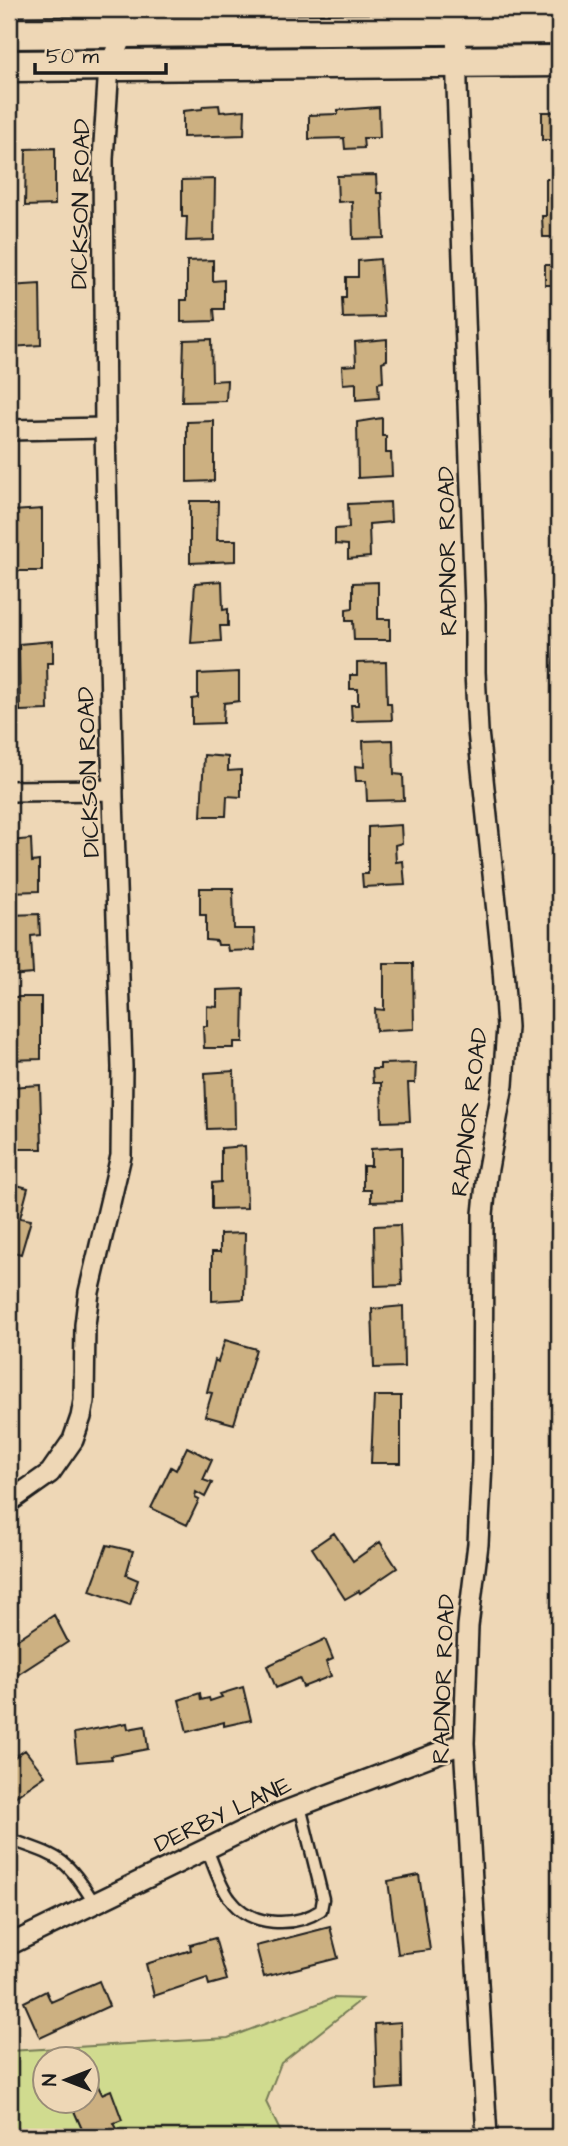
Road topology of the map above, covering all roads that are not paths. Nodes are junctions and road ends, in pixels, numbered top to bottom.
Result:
1 (457, 19) edge
2 (126, 20) edge
3 (559, 28) edge
4 (9, 33) edge
5 (559, 61) edge
6 (457, 62) junction
7 (9, 66) edge
8 (109, 66) junction
9 (105, 428) junction
10 (9, 430) edge
11 (113, 790) junction
12 (9, 791) edge
13 (9, 1502) edge
14 (464, 1743) junction
15 (300, 1806) junction
16 (9, 1839) edge
17 (207, 1849) junction
18 (94, 1903) junction
19 (9, 1945) edge
20 (487, 2137) edge

1 - 2 main road
1 - 3 main road
1 - 6 street, RADNOR ROAD
2 - 4 main road
2 - 8 street, DICKSON ROAD
5 - 6 main road
6 - 8 main road
6 - 14 street, RADNOR ROAD
7 - 8 main road
8 - 9 street, DICKSON ROAD
9 - 10 street
9 - 11 street, DICKSON ROAD
11 - 12 street
11 - 13 street, DICKSON ROAD
14 - 15 street, DERBY LANE
14 - 20 street, RADNOR ROAD
15 - 17 street, DERBY LANE
15 - 17 lane
16 - 18 lane
17 - 18 street, DERBY LANE
18 - 19 street, DERBY LANE

